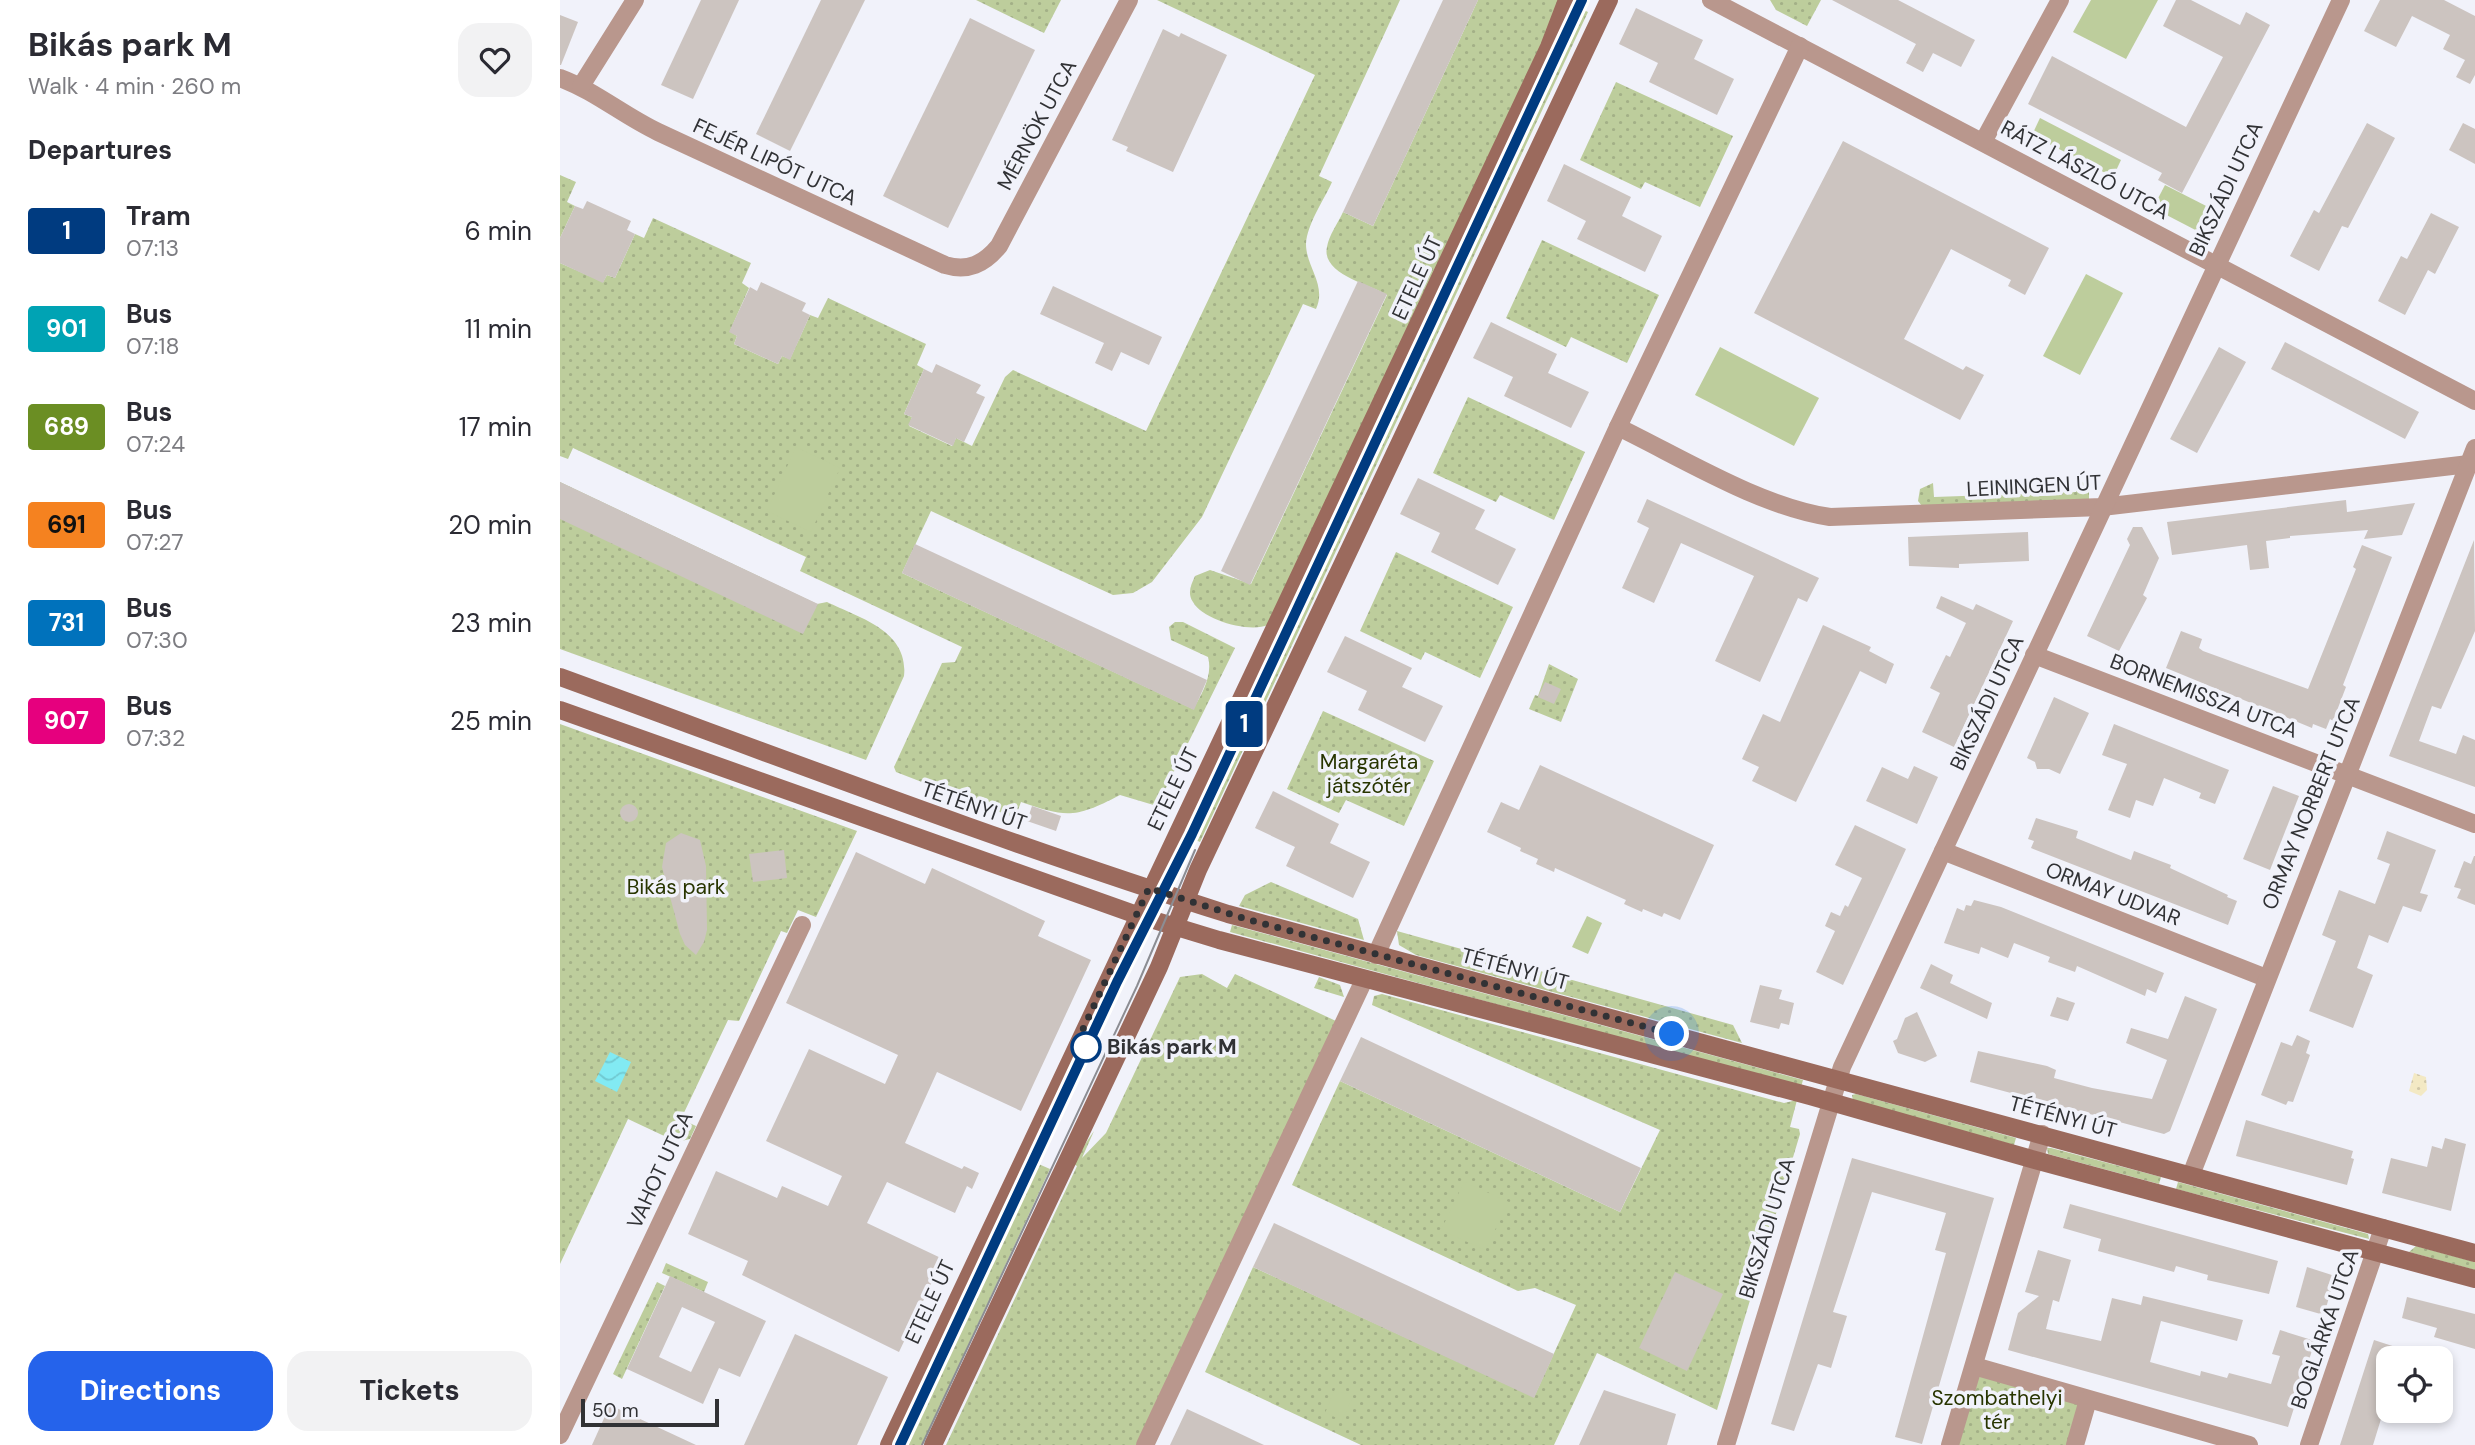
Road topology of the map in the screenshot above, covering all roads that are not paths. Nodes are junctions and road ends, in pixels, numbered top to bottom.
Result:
1 (635, 0) edge
2 (1129, 0) edge
3 (1567, 0) edge
4 (1609, 0) edge
5 (1711, 0) edge
6 (2060, 0) edge
7 (2341, 0) edge
8 (1733, 5) edge
9 (1800, 46) junction
10 (560, 78) edge
11 (582, 86) junction
12 (1983, 142) junction
13 (978, 264) joint
14 (2216, 264) junction
15 (2475, 401) edge
16 (1618, 427) junction
17 (2472, 456) edge
18 (2102, 507) junction
19 (2034, 655) junction
20 (560, 677) edge
21 (560, 710) edge
22 (2347, 775) junction
23 (864, 792) junction
24 (855, 814) junction
25 (2475, 824) edge
26 (1943, 852) junction
27 (1149, 888) junction
28 (1186, 900) junction
29 (1137, 915) junction
30 (802, 925) dead end
31 (1175, 926) junction
32 (1376, 955) junction
33 (2266, 978) junction
34 (1364, 980) junction
35 (1838, 1082) junction
36 (1830, 1102) junction
37 (2042, 1134) junction
38 (2035, 1160) junction
39 (2191, 1175) junction
40 (2383, 1228) junction
41 (2375, 1252) junction
42 (2475, 1253) edge
43 (2475, 1279) edge
44 (1974, 1366) junction
45 (2088, 1400) junction
46 (560, 1435) edge
47 (888, 1445) edge
48 (933, 1445) edge
49 (1145, 1445) edge
50 (1726, 1445) edge
51 (1950, 1445) edge
52 (2075, 1445) edge
53 (2249, 1445) edge
54 (2309, 1445) edge

1 - 11 street
2 - 13 street, MÉRNÖK UTCA
3 - 27 main road, ETELE ÚT
4 - 28 main road
5 - 8 street, RÁTZ LÁSZLÓ UTCA
6 - 12 street
7 - 14 street, BIKSZÁDI UTCA
8 - 9 street, RÁTZ LÁSZLÓ UTCA
9 - 12 street, RÁTZ LÁSZLÓ UTCA
9 - 16 street
10 - 11 street, FEJÉR LIPÓT UTCA
11 - 13 street, FEJÉR LIPÓT UTCA
12 - 14 street, RÁTZ LÁSZLÓ UTCA
14 - 15 street, RÁTZ LÁSZLÓ UTCA
14 - 18 street, BIKSZÁDI UTCA
16 - 18 street, LEININGEN ÚT
16 - 32 street
17 - 18 street, LEININGEN ÚT
17 - 22 street, ORMAY NORBERT UTCA
18 - 19 street, BIKSZÁDI UTCA
19 - 22 street, BORNEMISSZA UTCA
19 - 26 street, BIKSZÁDI UTCA
20 - 23 main road, TÉTÉNYI ÚT
21 - 24 main road
22 - 25 street, BORNEMISSZA UTCA
22 - 33 street, ORMAY NORBERT UTCA
23 - 24 main road
23 - 27 main road, TÉTÉNYI ÚT
24 - 29 main road
26 - 33 street, ORMAY UDVAR
26 - 35 street, BIKSZÁDI UTCA
27 - 28 main road, TÉTÉNYI ÚT
27 - 29 main road, ETELE ÚT
28 - 31 main road
28 - 32 main road, TÉTÉNYI ÚT
29 - 31 main road
29 - 47 main road, ETELE ÚT
30 - 46 street, VAHOT UTCA
31 - 34 main road
31 - 48 main road
32 - 35 main road, TÉTÉNYI ÚT
33 - 39 street, ORMAY NORBERT UTCA
34 - 36 main road
34 - 49 street
35 - 36 street, BIKSZÁDI UTCA
35 - 37 main road, TÉTÉNYI ÚT
36 - 38 main road
36 - 50 street, BIKSZÁDI UTCA
37 - 38 street
37 - 39 main road, TÉTÉNYI ÚT
38 - 41 main road
38 - 44 street
39 - 40 main road, TÉTÉNYI ÚT
40 - 41 street, BOGLÁRKA UTCA
40 - 42 main road, TÉTÉNYI ÚT
41 - 43 main road
41 - 54 street, BOGLÁRKA UTCA
44 - 45 street
44 - 51 street
45 - 52 street
45 - 53 street

